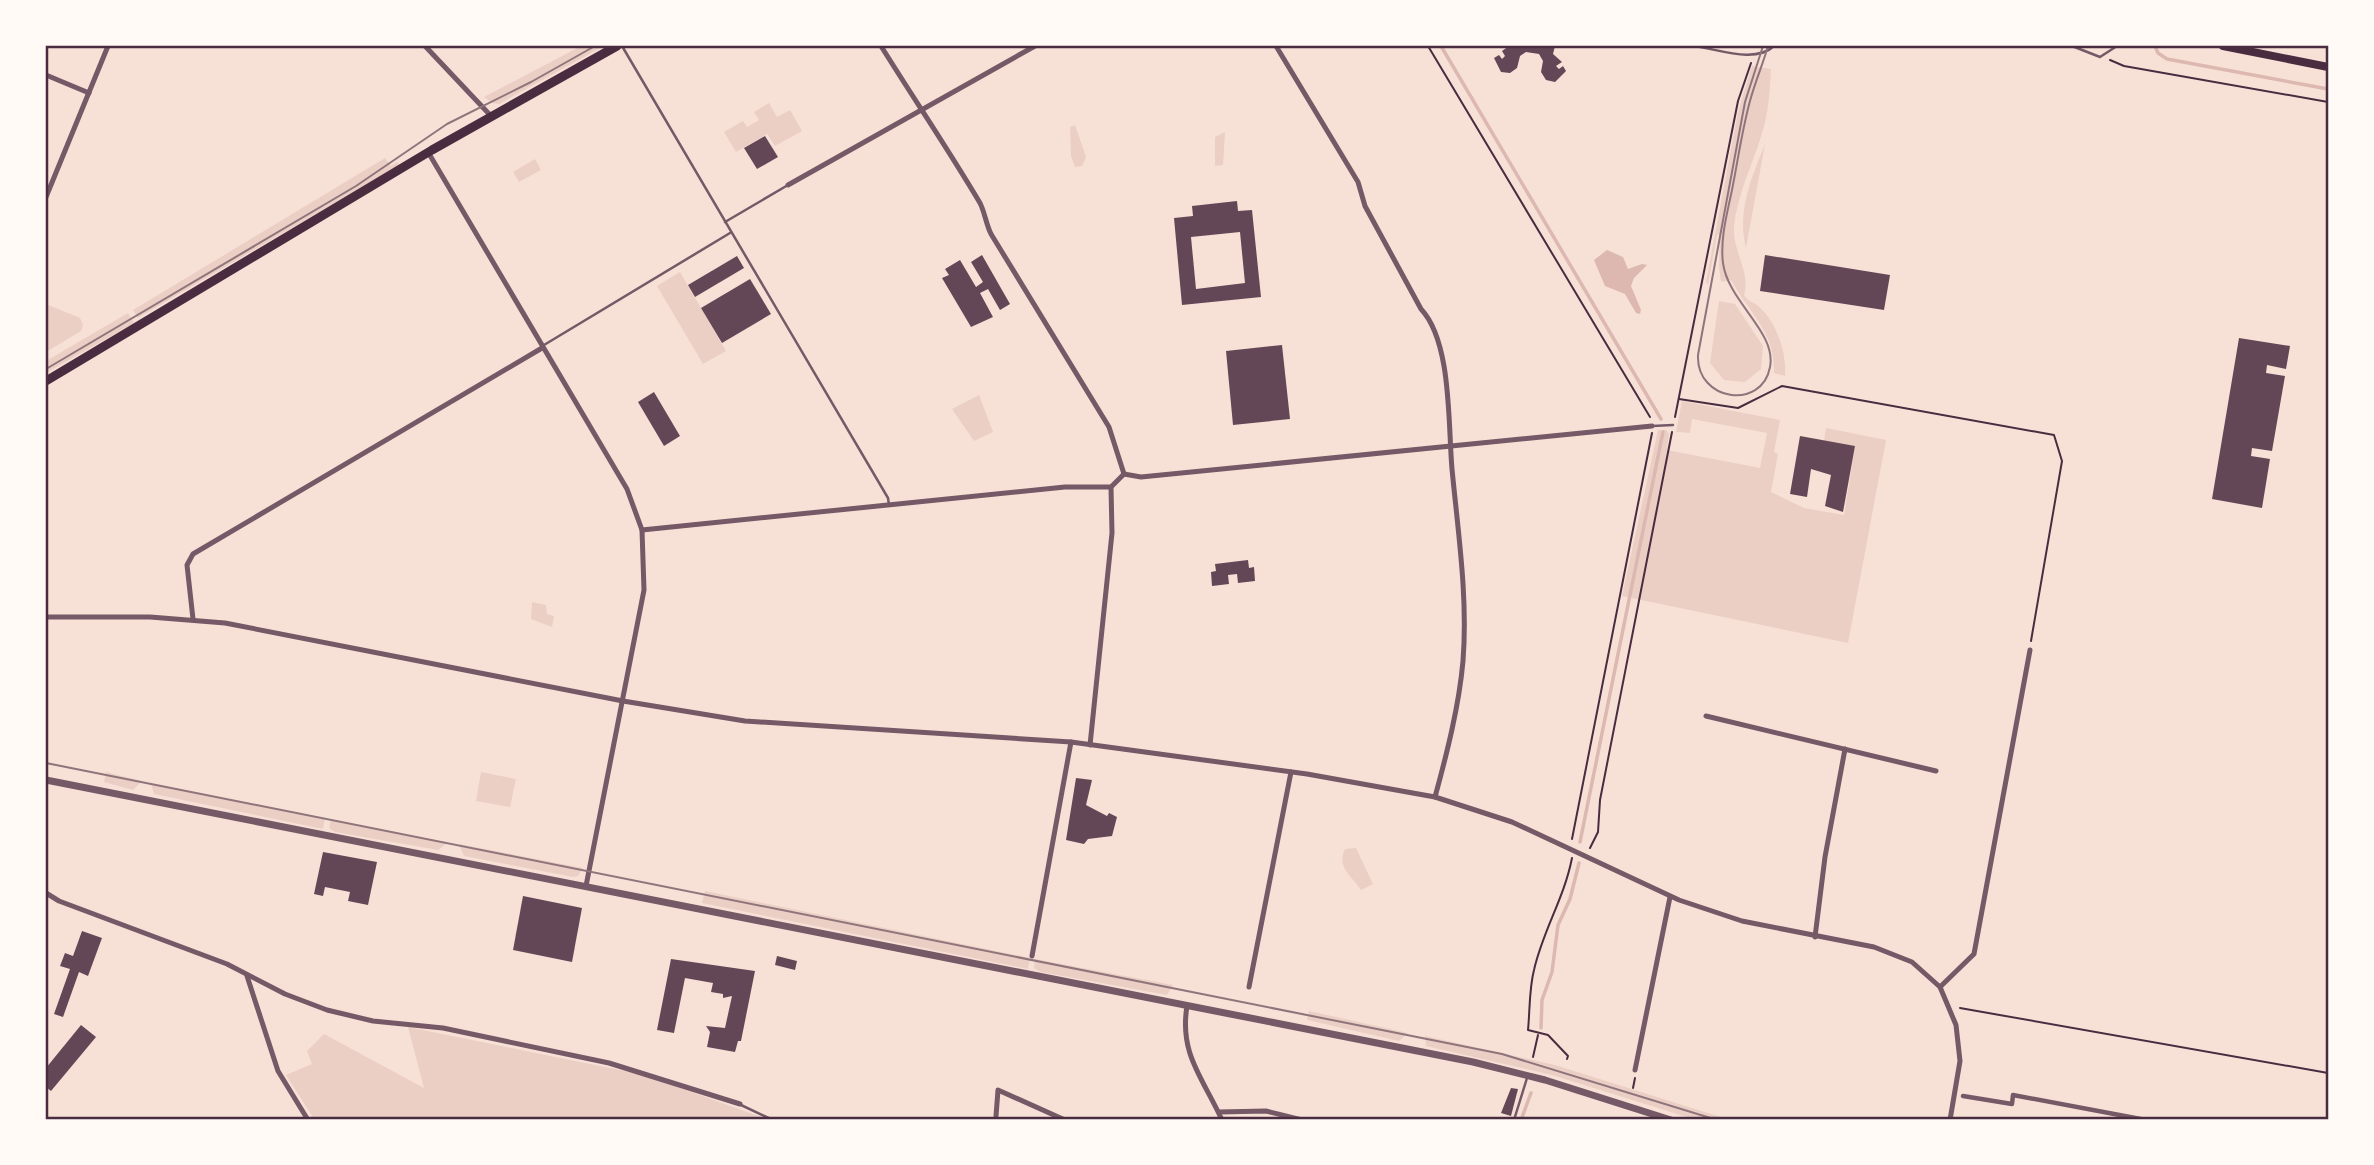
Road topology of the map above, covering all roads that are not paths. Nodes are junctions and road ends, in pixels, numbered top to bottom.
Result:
1 (108, 46) edge
2 (425, 46) edge
3 (619, 46) edge
4 (881, 46) edge
5 (1035, 46) edge
6 (1276, 46) edge
7 (1694, 46) edge
8 (1774, 46) edge
9 (2071, 46) edge
10 (2117, 46) edge
11 (2223, 46) edge
12 (2329, 67) edge
13 (46, 75) edge
14 (89, 93) junction
15 (920, 109) junction
16 (491, 116) junction
17 (428, 152) junction
18 (788, 185) joint
19 (47, 189) edge
20 (46, 197) edge
21 (725, 222) junction
22 (731, 233) junction
23 (542, 348) junction
24 (46, 380) edge
25 (1673, 425) road end
26 (1652, 426) joint
27 (1451, 447) junction
28 (1124, 474) junction
29 (1111, 487) junction
30 (888, 505) junction
31 (642, 530) junction
32 (46, 617) edge
33 (193, 618) junction
34 (2030, 650) road end
35 (623, 701) junction
36 (1706, 716) dead end
37 (1071, 742) junction
38 (1090, 745) junction
39 (1845, 749) junction
40 (1936, 771) dead end
41 (1291, 772) junction
42 (46, 780) edge
43 (1435, 797) junction
44 (586, 886) junction
45 (46, 893) edge
46 (1670, 897) junction
47 (1815, 937) junction
48 (1032, 956) dead end
49 (247, 976) junction
50 (1249, 987) dead end
51 (1940, 987) junction
52 (1187, 1006) junction
53 (1635, 1070) road end
54 (1528, 1075) junction
55 (1963, 1096) dead end
56 (740, 1104) joint
57 (1219, 1112) junction
58 (996, 1116) dead end
59 (308, 1119) edge
60 (773, 1119) edge
61 (1065, 1119) edge
62 (1222, 1119) edge
63 (1302, 1119) edge
64 (1514, 1119) edge
65 (1671, 1119) edge
66 (1950, 1119) edge
67 (2146, 1119) edge

1 - 14 street
2 - 16 street
3 - 16 main road
3 - 21 lane
4 - 15 street
5 - 15 street
6 - 27 street
7 - 8 lane
9 - 10 lane
11 - 12 main road
13 - 14 street
14 - 19 street
15 - 18 street
15 - 28 street
16 - 17 main road
17 - 23 street
17 - 24 main road
18 - 21 lane
19 - 20 street
21 - 22 lane
22 - 23 lane
22 - 30 lane
23 - 31 street
23 - 33 street
25 - 26 lane
26 - 27 street
27 - 28 street
27 - 43 street
28 - 29 street
29 - 30 street
29 - 38 street
30 - 31 street
31 - 35 street
32 - 33 street
33 - 35 street
34 - 51 street
35 - 37 street
35 - 44 street
36 - 39 street
37 - 38 street
37 - 48 street
38 - 41 street
39 - 40 street
39 - 47 street
41 - 43 street
41 - 50 street
42 - 44 street
43 - 46 street
44 - 52 street
45 - 49 street
46 - 47 street
46 - 53 street
47 - 51 street
49 - 56 street
49 - 59 street
51 - 66 street
52 - 54 street
52 - 57 street
54 - 64 lane
54 - 65 street
55 - 67 street
56 - 60 lane
57 - 62 street
57 - 63 street
58 - 61 street

